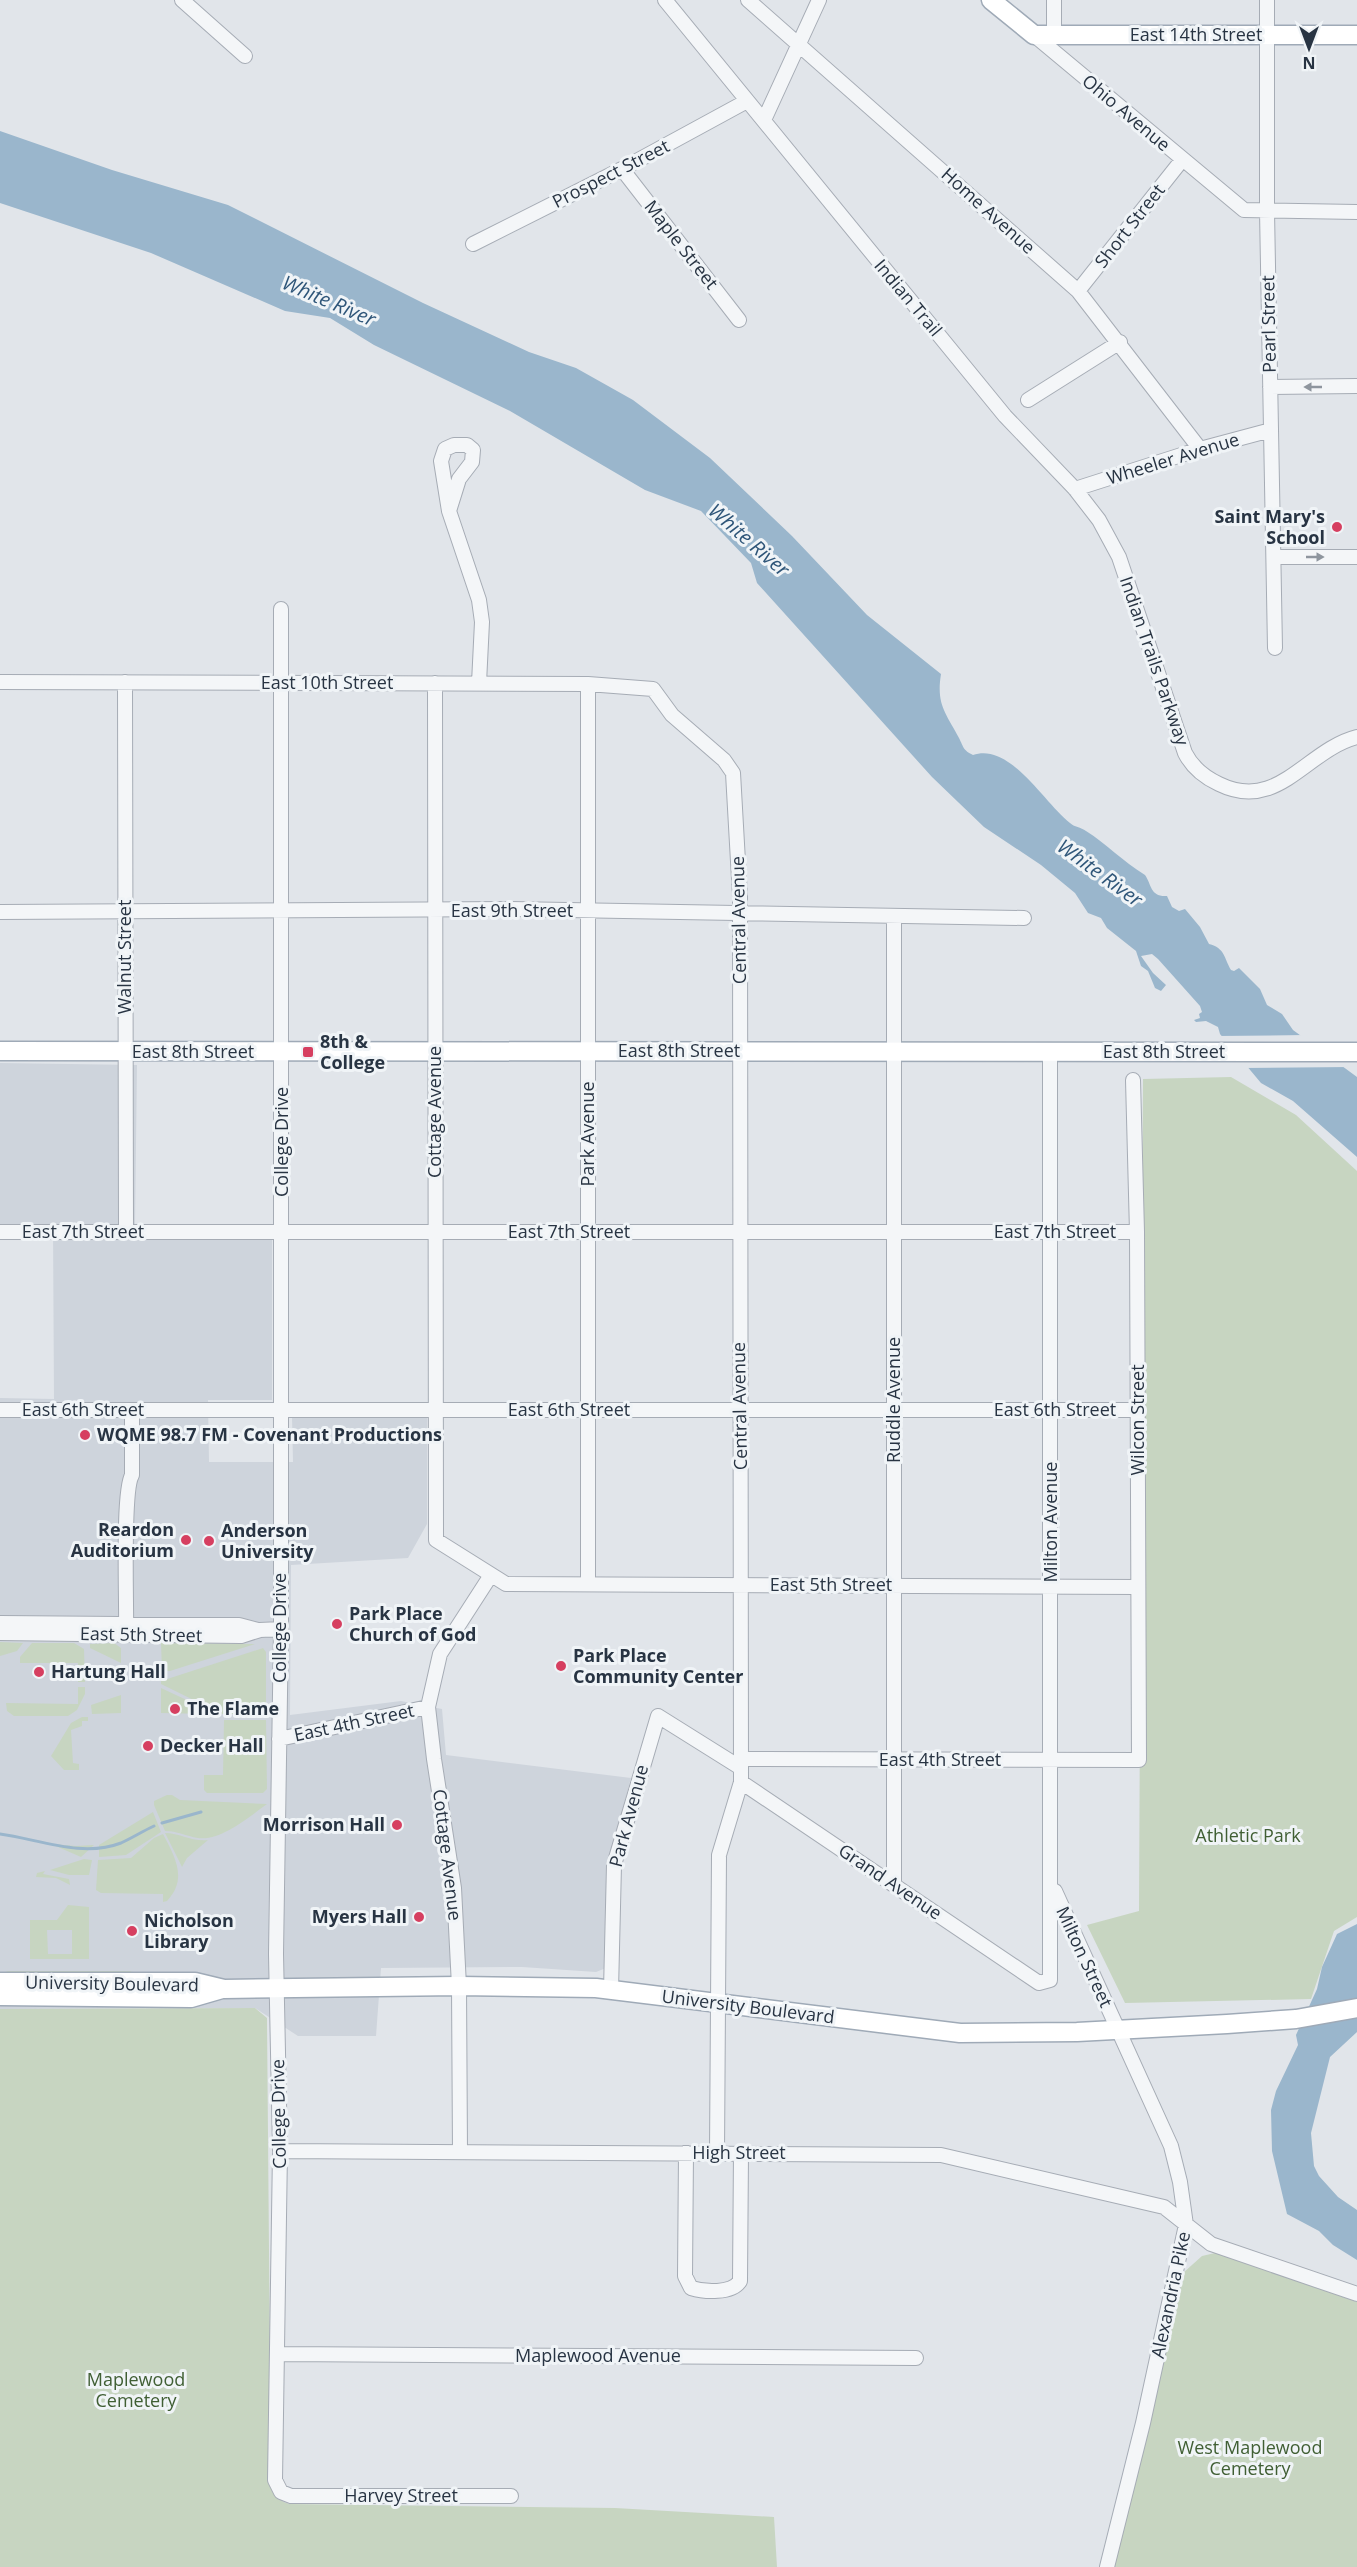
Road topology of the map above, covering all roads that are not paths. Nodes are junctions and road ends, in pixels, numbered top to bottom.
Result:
1 (182, 0) edge
2 (665, 0) edge
3 (748, 0) edge
4 (819, 0) edge
5 (991, 0) edge
6 (1054, 0) edge
7 (1267, 0) edge
8 (1034, 35) junction
9 (1054, 35) junction
10 (1267, 35) junction
11 (1357, 35) edge
12 (800, 44) junction
13 (245, 56) dead end
14 (747, 101) junction
15 (764, 120) junction
16 (1182, 160) junction
17 (622, 169) junction
18 (1267, 211) junction
19 (1357, 212) edge
20 (473, 244) dead end
21 (1078, 291) junction
22 (739, 320) dead end
23 (1120, 342) junction
24 (1357, 386) edge
25 (1270, 387) junction
26 (1028, 400) dead end
27 (1271, 430) junction
28 (1200, 449) junction
29 (1075, 489) junction
30 (449, 511) dead end
31 (1274, 557) junction
32 (1357, 557) edge
33 (281, 609) dead end
34 (1275, 648) dead end
35 (0, 682) edge
36 (125, 682) junction
37 (281, 683) junction
38 (435, 683) junction
39 (479, 683) junction
40 (588, 684) junction
41 (653, 689) joint
42 (1357, 737) edge
43 (125, 911) junction
44 (435, 911) junction
45 (587, 911) junction
46 (0, 912) edge
47 (282, 912) junction
48 (740, 913) junction
49 (894, 916) junction
50 (1024, 918) dead end
51 (0, 1051) edge
52 (435, 1051) junction
53 (588, 1051) junction
54 (740, 1051) junction
55 (894, 1051) junction
56 (125, 1052) junction
57 (282, 1052) junction
58 (1050, 1052) junction
59 (1357, 1052) edge
60 (1133, 1080) dead end
61 (0, 1232) edge
62 (126, 1232) junction
63 (281, 1232) junction
64 (436, 1232) junction
65 (588, 1232) junction
66 (739, 1232) junction
67 (894, 1232) junction
68 (1050, 1232) junction
69 (1137, 1232) junction
70 (0, 1410) edge
71 (132, 1410) junction
72 (281, 1410) junction
73 (436, 1410) junction
74 (589, 1410) junction
75 (740, 1410) junction
76 (894, 1410) junction
77 (1051, 1410) junction
78 (1138, 1410) junction
79 (436, 1540) joint
80 (491, 1575) junction
81 (588, 1584) junction
82 (742, 1585) junction
83 (894, 1586) junction
84 (1051, 1586) junction
85 (1138, 1587) junction
86 (0, 1623) edge
87 (281, 1629) junction
88 (126, 1630) junction
89 (0, 1633) edge
90 (428, 1707) junction
91 (658, 1716) joint
92 (279, 1739) junction
93 (894, 1760) junction
94 (1052, 1760) junction
95 (1139, 1760) joint
96 (741, 1770) junction
97 (1052, 1884) junction
98 (894, 1885) junction
99 (0, 1982) edge
100 (1039, 1983) joint
101 (459, 1986) junction
102 (277, 1989) junction
103 (154, 1990) junction
104 (611, 1990) junction
105 (0, 1996) edge
106 (719, 2003) junction
107 (1357, 2008) edge
108 (1118, 2031) junction
109 (280, 2151) junction
110 (460, 2152) junction
111 (686, 2153) junction
112 (717, 2153) junction
113 (741, 2153) junction
114 (1186, 2225) junction
115 (1357, 2294) edge
116 (279, 2354) junction
117 (916, 2358) dead end
118 (291, 2496) joint
119 (511, 2496) dead end
120 (1107, 2567) edge

1 - 13 street
2 - 14 street, Indian Trail
3 - 12 street, Home Avenue
4 - 12 street
5 - 8 main road, Ohio Avenue
6 - 9 street
7 - 10 street, Pearl Street
8 - 9 main road, East 14th Street
8 - 16 street, Ohio Avenue
9 - 10 main road, East 14th Street
10 - 11 main road, East 14th Street
10 - 18 street, Pearl Street
12 - 15 street
12 - 21 street, Home Avenue
14 - 15 street, Indian Trail
14 - 17 street, Prospect Street
15 - 29 street, Indian Trail
16 - 18 street, Ohio Avenue
16 - 21 street, Short Street
17 - 20 street, Prospect Street
17 - 22 street, Maple Street
18 - 19 street, Ohio Avenue
18 - 25 street, Pearl Street
21 - 23 street, Home Avenue
23 - 26 street
23 - 28 street, Home Avenue
24 -> 25 street
25 - 27 street, Pearl Street
27 - 28 street, Wheeler Avenue
27 - 31 street, Pearl Street
28 - 29 street, Wheeler Avenue
29 - 42 street, Indian Trails Parkway
30 - 39 street
31 -> 32 street
31 - 34 street, Pearl Street
33 - 37 street, College Drive
35 - 36 street, East 10th Street
36 - 37 street, East 10th Street
36 - 43 street, Walnut Street
37 - 38 street, East 10th Street
37 - 47 street, College Drive
38 - 39 street, East 10th Street
38 - 44 street, Cottage Avenue
39 - 40 street, East 10th Street
40 - 41 street, East 10th Street
40 - 45 street, Park Avenue
41 - 48 street, Central Avenue
43 - 46 street, East 9th Street
43 - 47 street, East 9th Street
43 - 56 street, Walnut Street
44 - 45 street, East 9th Street
44 - 47 street, East 9th Street
44 - 52 street, Cottage Avenue
45 - 48 street, East 9th Street
45 - 53 street, Park Avenue
47 - 57 street, College Drive
48 - 49 street, East 9th Street
48 - 54 street, Central Avenue
49 - 50 street, East 9th Street
49 - 55 street, Ruddle Avenue
51 - 56 main road, East 8th Street
52 - 53 main road, East 8th Street
52 - 57 main road, East 8th Street
52 - 64 street, Cottage Avenue
53 - 54 main road, East 8th Street
53 - 65 street, Park Avenue
54 - 55 main road, East 8th Street
54 - 66 street, Central Avenue
55 - 58 main road, East 8th Street
55 - 67 street, Ruddle Avenue
56 - 57 main road, East 8th Street
56 - 62 street, Walnut Street
57 - 63 street, College Drive
58 - 59 main road, East 8th Street
58 - 68 street, Milton Avenue
60 - 69 street, Wilcon Street
61 - 62 street, East 7th Street
62 - 63 street, East 7th Street
63 - 64 street, East 7th Street
63 - 72 street, College Drive
64 - 65 street, East 7th Street
64 - 73 street, Cottage Avenue
65 - 66 street, East 7th Street
65 - 74 street, Park Avenue
66 - 67 street, East 7th Street
66 - 75 street, Central Avenue
67 - 68 street, East 7th Street
67 - 76 street, Ruddle Avenue
68 - 69 street, East 7th Street
68 - 77 street, Milton Avenue
69 - 78 street, Wilcon Street
70 - 71 street, East 6th Street
71 - 72 street, East 6th Street
71 - 88 street
72 - 73 street, East 6th Street
72 - 87 street, College Drive
73 - 74 street, East 6th Street
73 - 79 street, Cottage Avenue
74 - 75 street, East 6th Street
74 - 81 street, Park Avenue
75 - 76 street, East 6th Street
75 - 82 street, Central Avenue
76 - 77 street, East 6th Street
76 - 83 street, Ruddle Avenue
77 - 78 street, East 6th Street
77 - 84 street, Milton Avenue
78 - 85 street, Wilcon Street
79 - 80 street, East 5th Street
80 - 81 street, East 5th Street
80 - 90 street, Cottage Avenue
81 - 82 street, East 5th Street
82 - 83 street, East 5th Street
82 - 96 street, Central Avenue
83 - 84 street, East 5th Street
83 - 93 street, Ruddle Avenue
84 - 85 street, East 5th Street
84 - 94 street, Milton Avenue
85 - 95 street, Wilcon Street
86 - 88 street
87 - 88 street, East 5th Street
87 - 92 street, College Drive
88 - 89 street, East 5th Street
90 - 92 street, East 4th Street
90 - 101 street, Cottage Avenue
91 - 96 street, Grand Avenue
91 - 104 street, Park Avenue
92 - 102 street, College Drive
93 - 94 street, East 4th Street
93 - 96 street, East 4th Street
93 - 98 street, Ruddle Avenue
94 - 95 street, East 4th Street
94 - 97 street, Milton Avenue
96 - 98 street, Grand Avenue
96 - 106 street, Central Avenue
97 - 100 street, Milton Avenue
97 - 108 street, Milton Street
98 - 100 street, Grand Avenue
99 - 103 main road, University Boulevard
101 - 102 main road, University Boulevard
101 - 104 main road, University Boulevard
101 - 110 street, Cottage Avenue
102 - 103 main road, University Boulevard
102 - 109 street, College Drive
103 - 105 main road, University Boulevard
104 - 106 main road, University Boulevard
106 - 108 main road, University Boulevard
106 - 112 street, Central Avenue
107 - 108 main road, University Boulevard
108 - 114 street, Alexandria Pike
109 - 110 street, High Street
109 - 116 street, College Drive
110 - 111 street, High Street
111 - 112 street, High Street
111 - 113 street
112 - 113 street, High Street
113 - 114 street, High Street
114 - 115 street, High Street
114 - 120 street, Alexandria Pike
116 - 117 street, Maplewood Avenue
116 - 118 street, College Drive
118 - 119 street, Harvey Street

